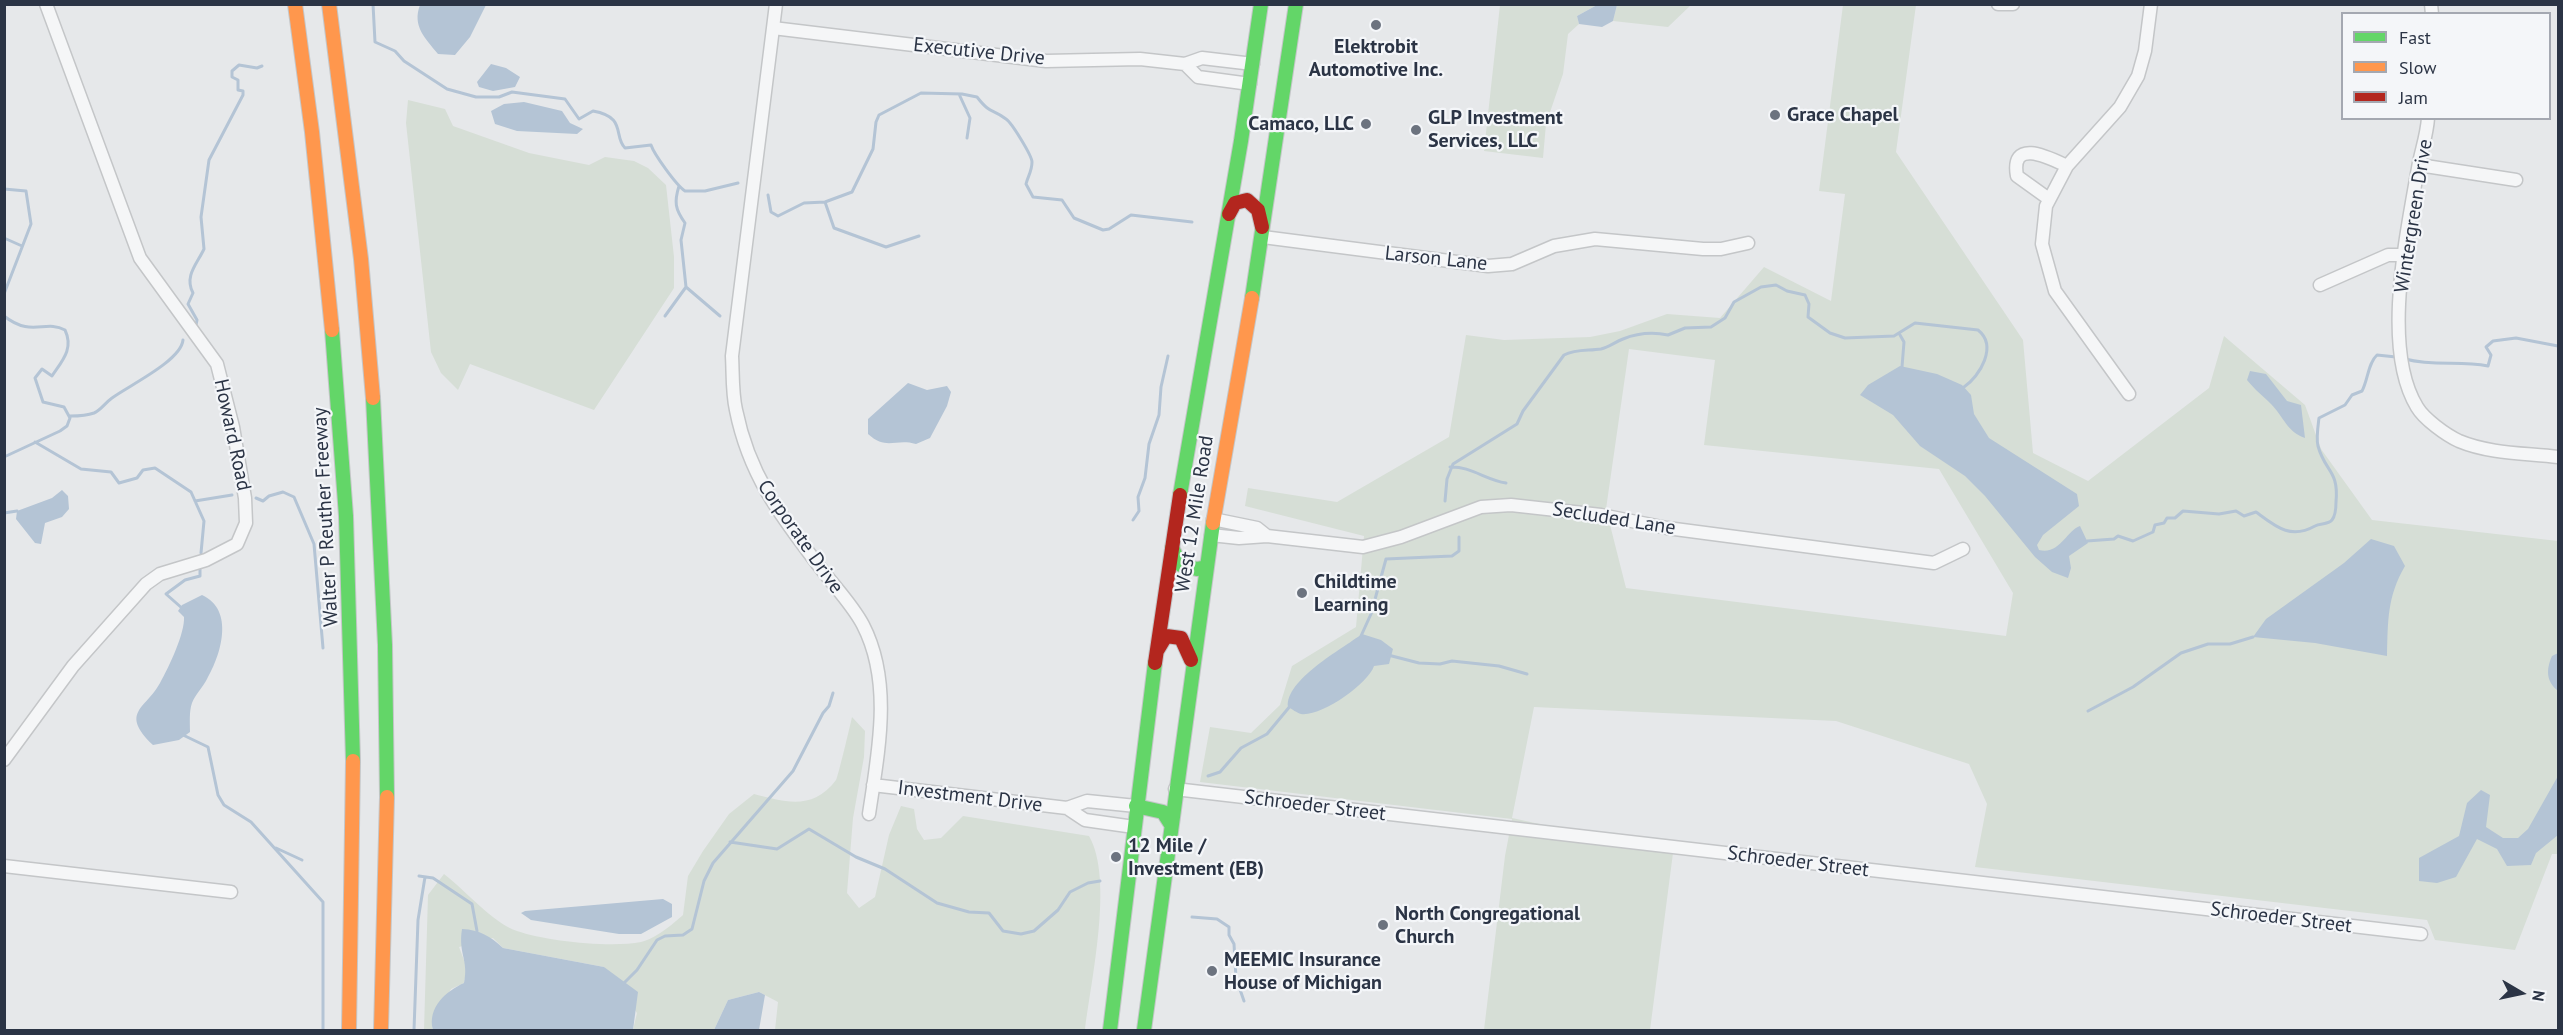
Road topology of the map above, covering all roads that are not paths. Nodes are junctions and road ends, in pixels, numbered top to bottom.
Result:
1 (46, 4) edge
2 (296, 4) edge
3 (329, 4) edge
4 (776, 4) edge
5 (1261, 4) edge
6 (1296, 4) edge
7 (1998, 4) edge
8 (2013, 4) edge
9 (2151, 4) edge
10 (773, 28) junction
11 (1185, 64) junction
12 (1253, 64) junction
13 (1251, 84) junction
14 (2428, 120) edge
15 (2419, 165) junction
16 (2067, 166) junction
17 (2516, 180) dead end
18 (2049, 199) junction
19 (1228, 218) junction
20 (1263, 237) junction
21 (1748, 243) dead end
22 (2404, 255) junction
23 (2320, 285) dead end
24 (2129, 394) dead end
25 (2559, 457) edge
26 (1213, 519) junction
27 (1211, 535) junction
28 (1267, 536) junction
29 (1172, 548) junction
30 (1963, 549) dead end
31 (1206, 567) junction
32 (1157, 652) junction
33 (1192, 664) junction
34 (4, 760) edge
35 (873, 785) junction
36 (1176, 789) junction
37 (1136, 806) junction
38 (1067, 808) junction
39 (869, 814) dead end
40 (1170, 823) junction
41 (1134, 827) junction
42 (4, 866) edge
43 (231, 892) dead end
44 (2421, 934) dead end
45 (349, 1030) edge
46 (381, 1030) edge
47 (1110, 1030) edge
48 (1144, 1030) edge

1 - 34 street, Howard Road
2 - 45 main road, Walter P Reuther Freeway
3 - 46 main road
4 - 10 street, Corporate Drive
5 - 12 main road, West 12 Mile Road
6 - 20 main road, West 12 Mile Road
7 - 8 street
9 - 16 street
10 - 11 street, Executive Drive
10 - 35 street, Corporate Drive
11 - 12 street, Executive Drive
11 - 13 street, Executive Drive
12 - 13 main road, West 12 Mile Road
13 - 19 main road, West 12 Mile Road
14 - 15 street, Wintergreen Drive
15 - 17 street
15 - 22 street, Wintergreen Drive
16 - 18 street
16 - 18 street
18 - 24 street
19 - 20 main road
19 - 29 main road, West 12 Mile Road
20 - 21 street, Larson Lane
20 - 26 main road, West 12 Mile Road
22 - 23 street
22 - 25 street, Wintergreen Drive
26 - 27 main road, West 12 Mile Road
26 - 28 street, Secluded Lane
27 - 28 street, Secluded Lane
27 - 31 main road, West 12 Mile Road
28 - 30 street, Secluded Lane
29 - 31 main road
29 - 32 main road, West 12 Mile Road
31 - 33 main road, West 12 Mile Road
32 - 33 main road
32 - 37 main road, West 12 Mile Road
33 - 36 main road, West 12 Mile Road
35 - 38 street, Investment Drive
35 - 39 street, Corporate Drive
36 - 40 main road, West 12 Mile Road
36 - 44 street, Schroeder Street
37 - 38 street, Investment Drive
37 - 40 main road
37 - 41 main road, West 12 Mile Road
38 - 41 street, Investment Drive
40 - 48 main road, West 12 Mile Road
41 - 47 main road, West 12 Mile Road
42 - 43 street

